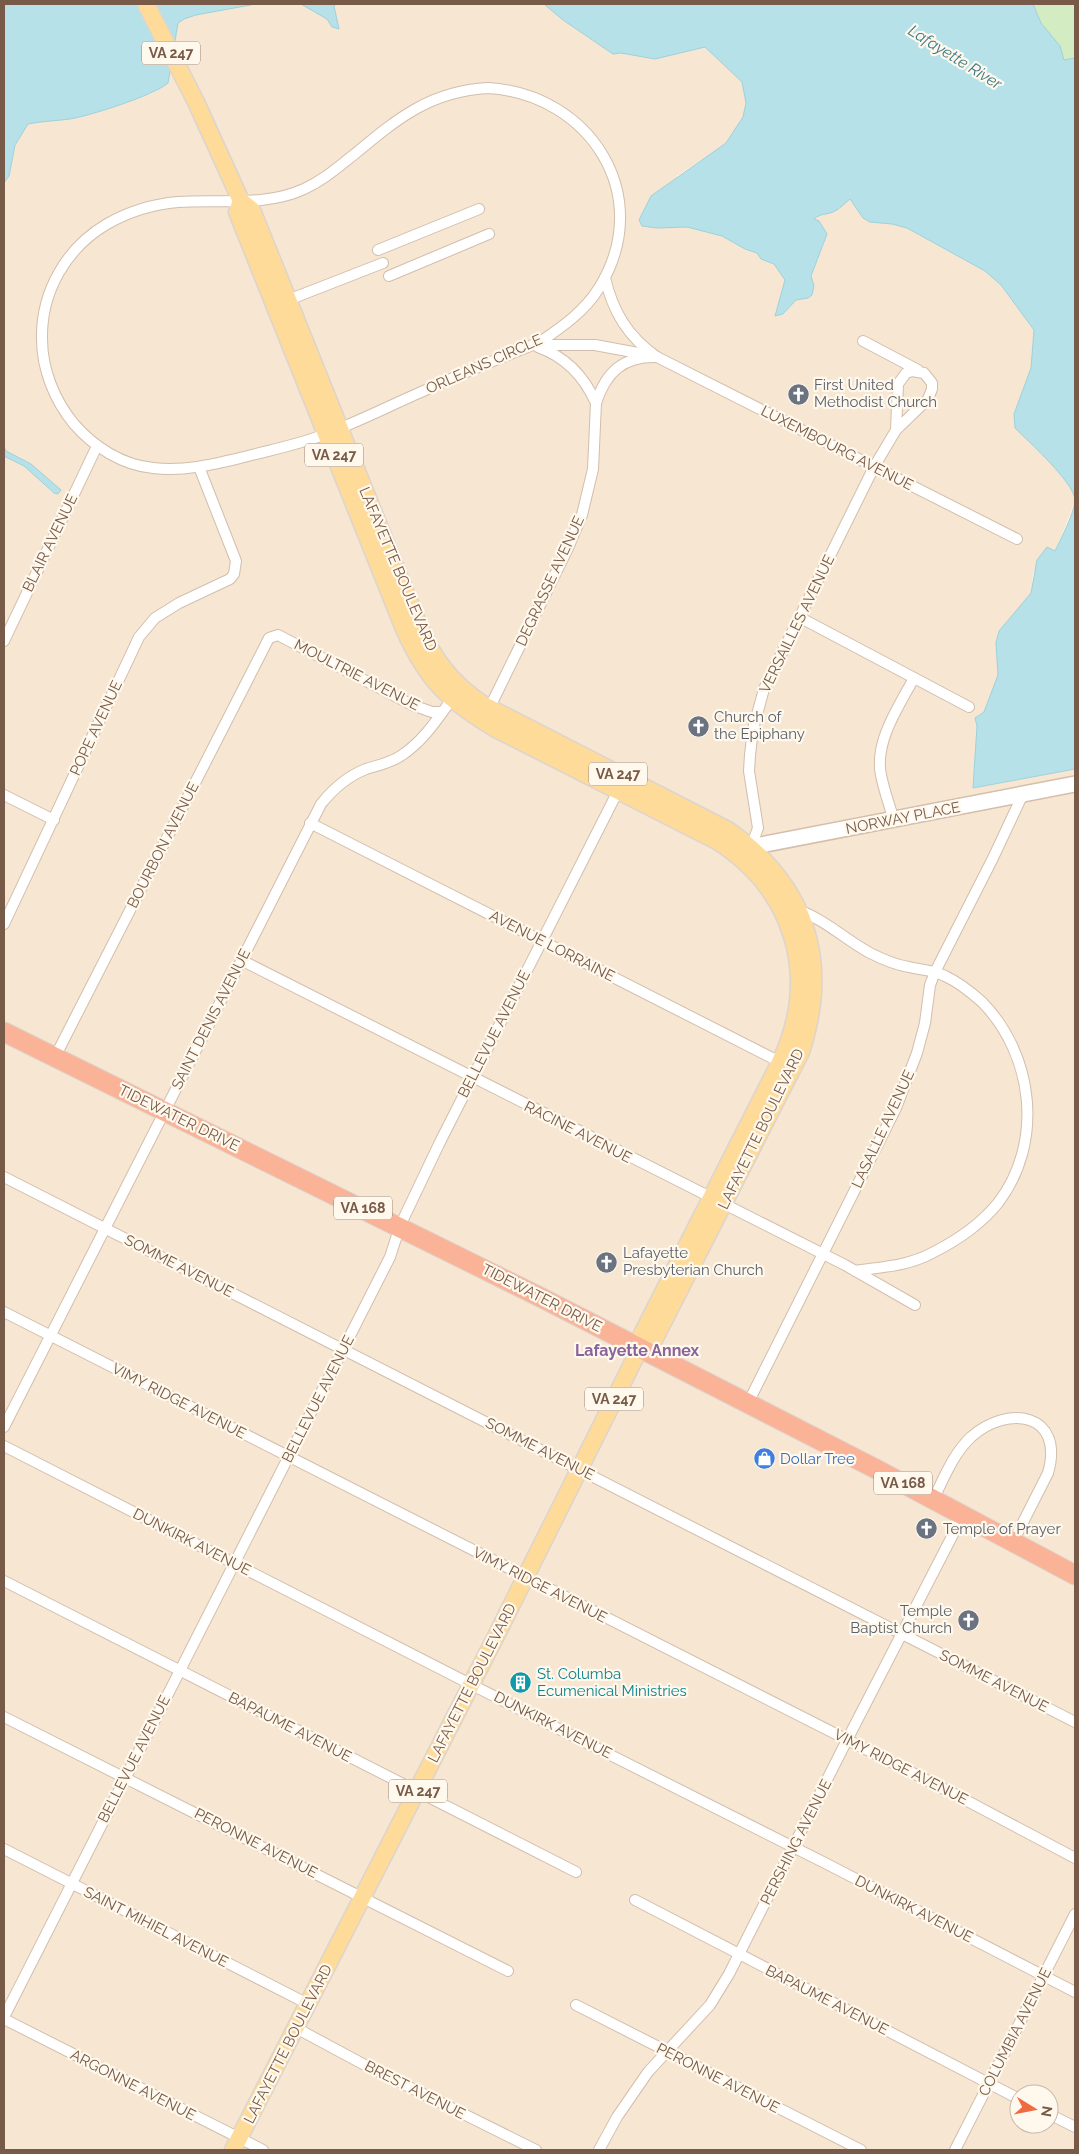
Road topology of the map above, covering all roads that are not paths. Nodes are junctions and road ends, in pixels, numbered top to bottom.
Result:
1 (146, 4) edge
2 (241, 201) junction
3 (479, 209) dead end
4 (489, 234) dead end
5 (378, 250) dead end
6 (383, 263) dead end
7 (389, 276) dead end
8 (605, 278) junction
9 (282, 303) junction
10 (863, 340) dead end
11 (533, 345) junction
12 (656, 357) junction
13 (918, 370) junction
14 (596, 403) junction
15 (896, 430) junction
16 (333, 431) junction
17 (97, 446) junction
18 (199, 467) junction
19 (874, 467) junction
20 (1017, 539) dead end
21 (799, 618) junction
22 (273, 636) joint
23 (4, 640) edge
24 (914, 678) junction
25 (451, 700) junction
26 (969, 706) dead end
27 (486, 714) junction
28 (621, 784) junction
29 (1075, 784) edge
30 (1023, 794) junction
31 (4, 795) edge
32 (54, 820) junction
33 (894, 820) junction
34 (310, 823) junction
35 (751, 847) junction
36 (731, 850) junction
37 (790, 911) junction
38 (4, 924) edge
39 (542, 941) junction
40 (241, 960) junction
41 (935, 972) junction
42 (4, 1032) edge
43 (55, 1057) junction
44 (787, 1066) junction
45 (472, 1078) junction
46 (165, 1111) junction
47 (4, 1177) edge
48 (717, 1202) junction
49 (400, 1226) junction
50 (105, 1228) junction
51 (823, 1254) junction
52 (855, 1271) junction
53 (915, 1305) dead end
54 (4, 1312) edge
55 (50, 1336) junction
56 (640, 1348) junction
57 (343, 1350) junction
58 (748, 1403) junction
59 (4, 1427) edge
60 (4, 1446) edge
61 (290, 1456) junction
62 (580, 1470) junction
63 (933, 1500) junction
64 (964, 1515) junction
65 (1013, 1542) junction
66 (234, 1564) junction
67 (1075, 1575) edge
68 (526, 1578) junction
69 (4, 1581) edge
70 (902, 1634) junction
71 (180, 1670) junction
72 (472, 1684) junction
73 (4, 1716) edge
74 (1075, 1722) edge
75 (847, 1740) junction
76 (125, 1777) junction
77 (417, 1792) junction
78 (794, 1847) junction
79 (4, 1849) edge
80 (1075, 1858) edge
81 (576, 1872) dead end
82 (70, 1883) junction
83 (363, 1898) junction
84 (635, 1900) dead end
85 (1075, 1914) edge
86 (739, 1954) junction
87 (508, 1970) dead end
88 (1044, 1975) junction
89 (1075, 1992) edge
90 (308, 2004) junction
91 (576, 2005) dead end
92 (4, 2018) edge
93 (296, 2028) junction
94 (666, 2051) junction
95 (989, 2083) junction
96 (1009, 2093) edge
97 (1059, 2119) edge
98 (1075, 2127) edge
99 (236, 2144) edge
100 (263, 2150) edge
101 (536, 2150) edge
102 (599, 2150) edge
103 (861, 2150) edge
104 (955, 2150) edge

1 - 2 main road, LAFAYETTE BOULEVARD / VA 247
2 - 8 street, ORLEANS CIRCLE
2 - 9 main road, LAFAYETTE BOULEVARD / VA 247
2 - 17 street, ORLEANS CIRCLE
3 - 5 street
4 - 7 street
6 - 9 street
8 - 11 street, ORLEANS CIRCLE
8 - 12 street, LUXEMBOURG AVENUE
9 - 16 main road, LAFAYETTE BOULEVARD / VA 247
10 - 13 street
11 - 12 street, LUXEMBOURG AVENUE
11 - 14 street
11 - 16 street, ORLEANS CIRCLE
12 - 14 street, DEGRASSE AVENUE
12 - 19 street, LUXEMBOURG AVENUE
13 - 15 street
13 - 15 street
14 - 27 street, DEGRASSE AVENUE
15 - 19 street, VERSAILLES AVENUE
16 - 18 street, ORLEANS CIRCLE
16 - 25 main road, LAFAYETTE BOULEVARD / VA 247
17 - 18 street, ORLEANS CIRCLE
17 - 23 street, BLAIR AVENUE
18 - 32 street, POPE AVENUE
19 - 20 street, LUXEMBOURG AVENUE
19 - 21 street, VERSAILLES AVENUE
21 - 24 street
21 - 35 street, VERSAILLES AVENUE
22 - 25 street, MOULTRIE AVENUE
22 - 43 street, BOURBON AVENUE
24 - 26 street
24 - 33 street
25 - 27 main road, LAFAYETTE BOULEVARD / VA 247
25 - 34 street, SAINT DENIS AVENUE
27 - 28 main road, LAFAYETTE BOULEVARD / VA 247
28 - 35 main road, LAFAYETTE BOULEVARD / VA 247
28 - 36 main road, LAFAYETTE BOULEVARD / VA 247
28 - 39 street, BELLEVUE AVENUE
29 - 30 street, NORWAY PLACE
30 - 33 street, NORWAY PLACE
30 - 41 street, LASALLE AVENUE
31 - 32 street
32 - 38 street, POPE AVENUE
33 - 35 street, NORWAY PLACE
34 - 39 street, AVENUE LORRAINE
34 - 40 street, SAINT DENIS AVENUE
35 - 36 street, NORWAY PLACE
35 - 37 main road, LAFAYETTE BOULEVARD / VA 247
36 - 37 main road, LAFAYETTE BOULEVARD / VA 247
37 - 41 street
37 - 44 main road, LAFAYETTE BOULEVARD / VA 247
39 - 44 street, AVENUE LORRAINE
39 - 45 street, BELLEVUE AVENUE
40 - 45 street, RACINE AVENUE
40 - 46 street, SAINT DENIS AVENUE
41 - 51 street, LASALLE AVENUE
41 - 52 street
42 - 43 highway, TIDEWATER DRIVE / VA 168
43 - 46 highway, TIDEWATER DRIVE / VA 168
44 - 48 main road, LAFAYETTE BOULEVARD / VA 247
45 - 48 street, RACINE AVENUE
45 - 49 street, BELLEVUE AVENUE
46 - 49 highway, TIDEWATER DRIVE / VA 168
46 - 50 street, SAINT DENIS AVENUE
47 - 50 street, SOMME AVENUE
48 - 51 street, RACINE AVENUE
48 - 56 main road, LAFAYETTE BOULEVARD / VA 247
49 - 56 highway, TIDEWATER DRIVE / VA 168
49 - 57 street, BELLEVUE AVENUE
50 - 55 street, SAINT DENIS AVENUE
50 - 57 street, SOMME AVENUE
51 - 52 street, RACINE AVENUE
51 - 58 street, LASALLE AVENUE
52 - 53 street, RACINE AVENUE
54 - 55 street, VIMY RIDGE AVENUE
55 - 59 street, SAINT DENIS AVENUE
55 - 61 street, VIMY RIDGE AVENUE
56 - 58 highway, TIDEWATER DRIVE / VA 168
56 - 62 main road, LAFAYETTE BOULEVARD / VA 247
57 - 61 street, BELLEVUE AVENUE
57 - 62 street, SOMME AVENUE
58 - 63 highway, TIDEWATER DRIVE / VA 168
60 - 66 street, DUNKIRK AVENUE
61 - 66 street, BELLEVUE AVENUE
61 - 68 street, VIMY RIDGE AVENUE
62 - 68 main road, LAFAYETTE BOULEVARD / VA 247
62 - 70 street, SOMME AVENUE
63 - 64 highway, TIDEWATER DRIVE / VA 168
63 - 65 street
64 - 65 highway, TIDEWATER DRIVE / VA 168
64 - 70 street, PERSHING AVENUE
65 - 67 highway, TIDEWATER DRIVE / VA 168
66 - 71 street, BELLEVUE AVENUE
66 - 72 street, DUNKIRK AVENUE
68 - 72 main road, LAFAYETTE BOULEVARD / VA 247
68 - 75 street, VIMY RIDGE AVENUE
69 - 71 street, BAPAUME AVENUE
70 - 74 street, SOMME AVENUE
70 - 75 street, PERSHING AVENUE
71 - 76 street, BELLEVUE AVENUE
71 - 77 street, BAPAUME AVENUE
72 - 77 main road, LAFAYETTE BOULEVARD / VA 247
72 - 78 street, DUNKIRK AVENUE
73 - 76 street, PERONNE AVENUE
75 - 78 street, PERSHING AVENUE
75 - 80 street, VIMY RIDGE AVENUE
76 - 82 street, BELLEVUE AVENUE
76 - 83 street, PERONNE AVENUE
77 - 81 street, BAPAUME AVENUE
77 - 83 main road, LAFAYETTE BOULEVARD / VA 247
78 - 86 street, PERSHING AVENUE
78 - 88 street, DUNKIRK AVENUE
79 - 82 street, SAINT MIHIEL AVENUE
82 - 90 street, SAINT MIHIEL AVENUE
82 - 92 street, BELLEVUE AVENUE
83 - 87 street, PERONNE AVENUE
83 - 90 main road, LAFAYETTE BOULEVARD / VA 247
84 - 86 street, BAPAUME AVENUE
85 - 88 street, COLUMBIA AVENUE
86 - 94 street, PERSHING AVENUE
86 - 95 street, BAPAUME AVENUE
88 - 89 street, DUNKIRK AVENUE
88 - 95 street, COLUMBIA AVENUE
90 - 93 main road, LAFAYETTE BOULEVARD / VA 247
91 - 94 street, PERONNE AVENUE
92 - 99 street, ARGONNE AVENUE
93 - 99 main road, LAFAYETTE BOULEVARD / VA 247
93 - 101 street, BREST AVENUE
94 - 102 street, PERSHING AVENUE
94 - 103 street, PERONNE AVENUE
95 - 96 street, BAPAUME AVENUE
95 - 104 street, COLUMBIA AVENUE
97 - 98 street
99 - 100 street, ARGONNE AVENUE

